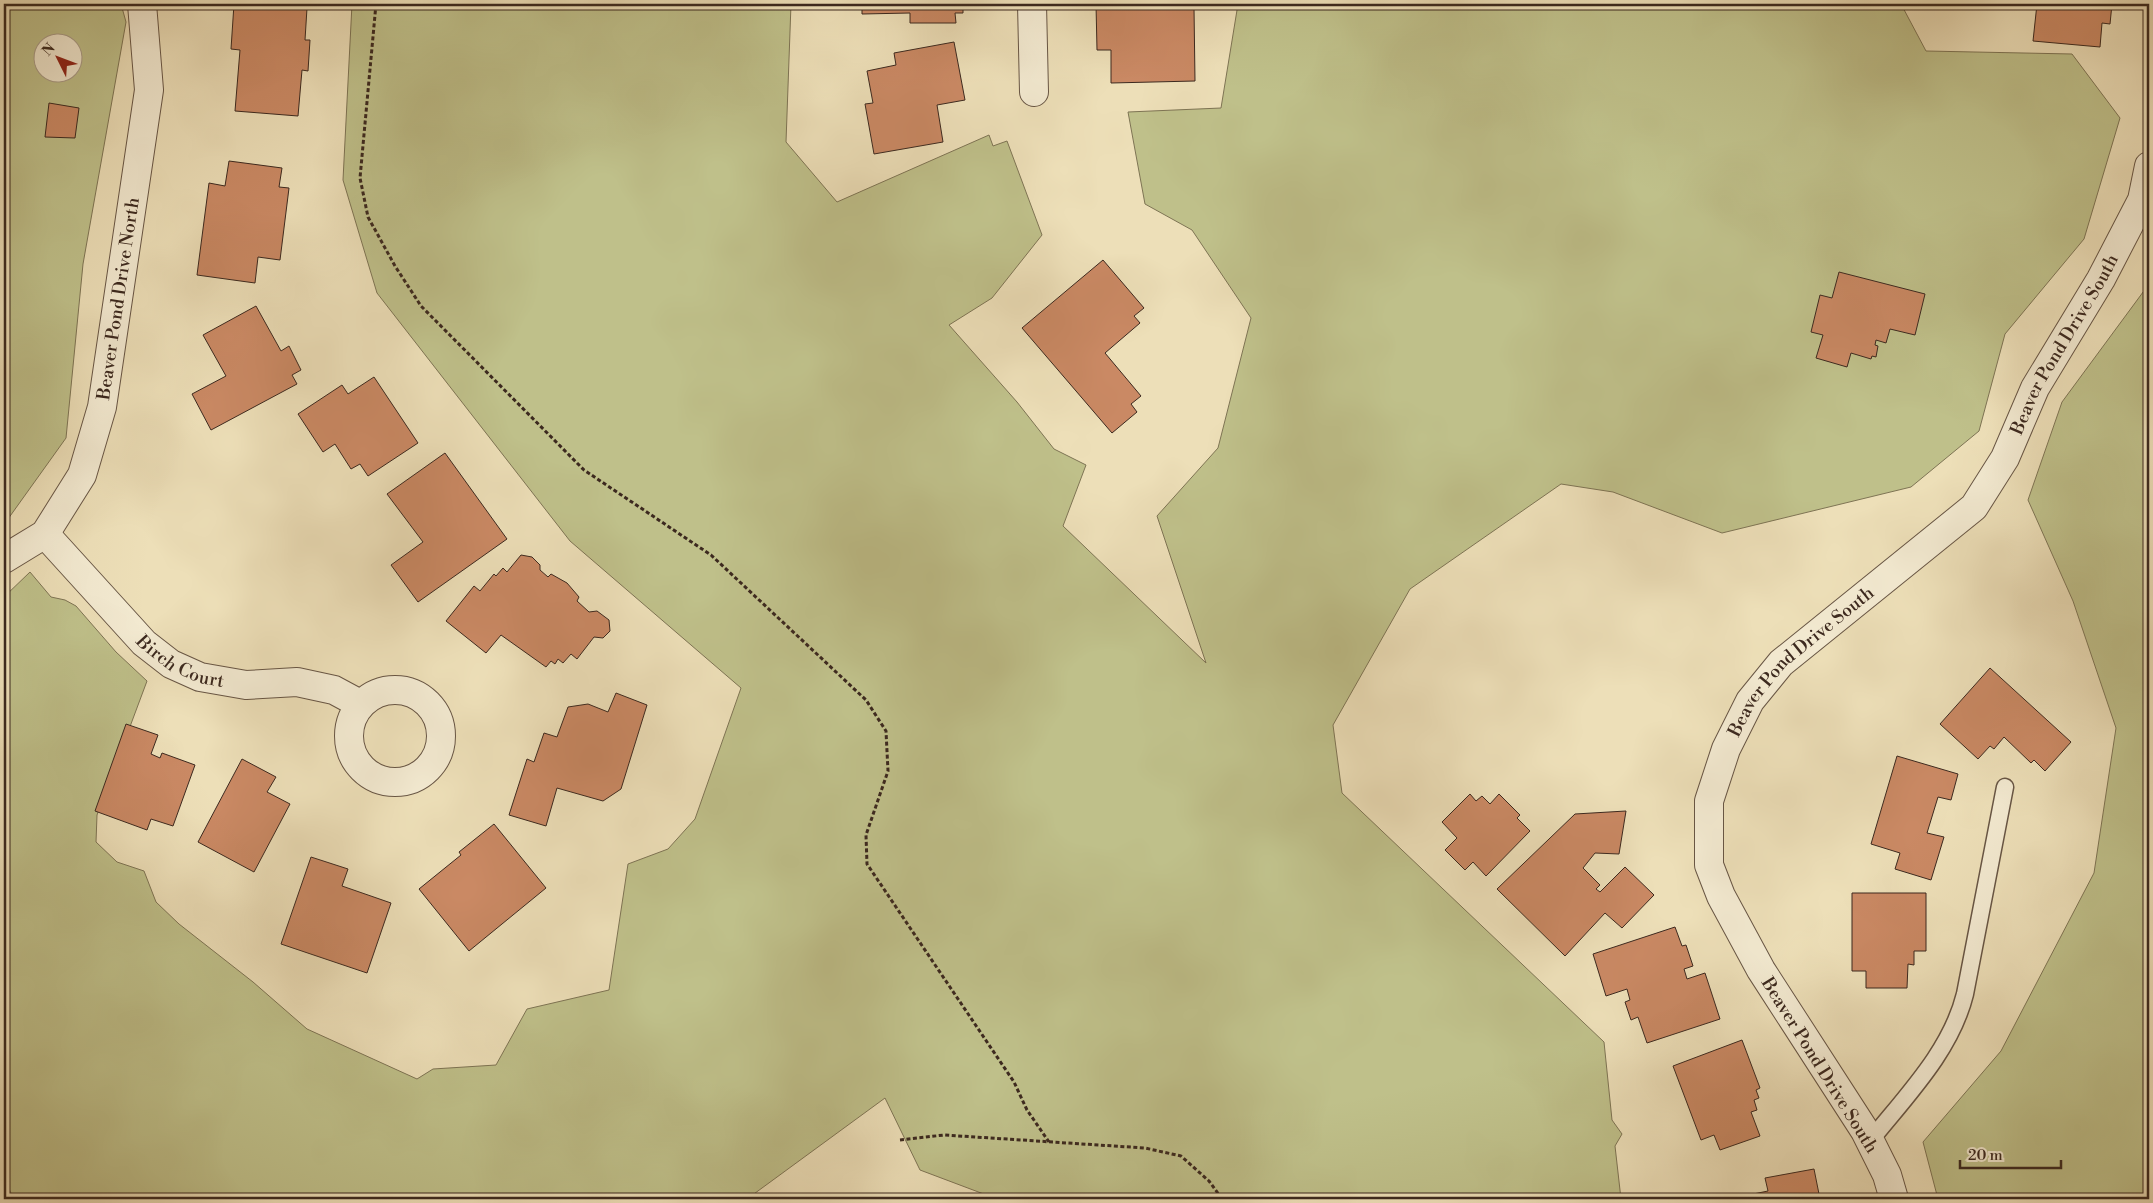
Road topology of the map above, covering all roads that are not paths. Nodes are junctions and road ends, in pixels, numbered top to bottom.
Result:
1 (142, 4) edge
2 (1032, 4) edge
3 (1034, 92) dead end
4 (2149, 166) edge
5 (45, 534) junction
6 (4, 559) edge
7 (360, 704) dead end
8 (2005, 787) dead end
9 (1870, 1142) junction
10 (1894, 1199) edge

1 - 5 street, Beaver Pond Drive North
2 - 3 street
4 - 9 street, Beaver Pond Drive South
5 - 6 street, Beaver Pond Drive North
5 - 7 street, Birch Court
8 - 9 lane
9 - 10 street, Beaver Pond Drive South

